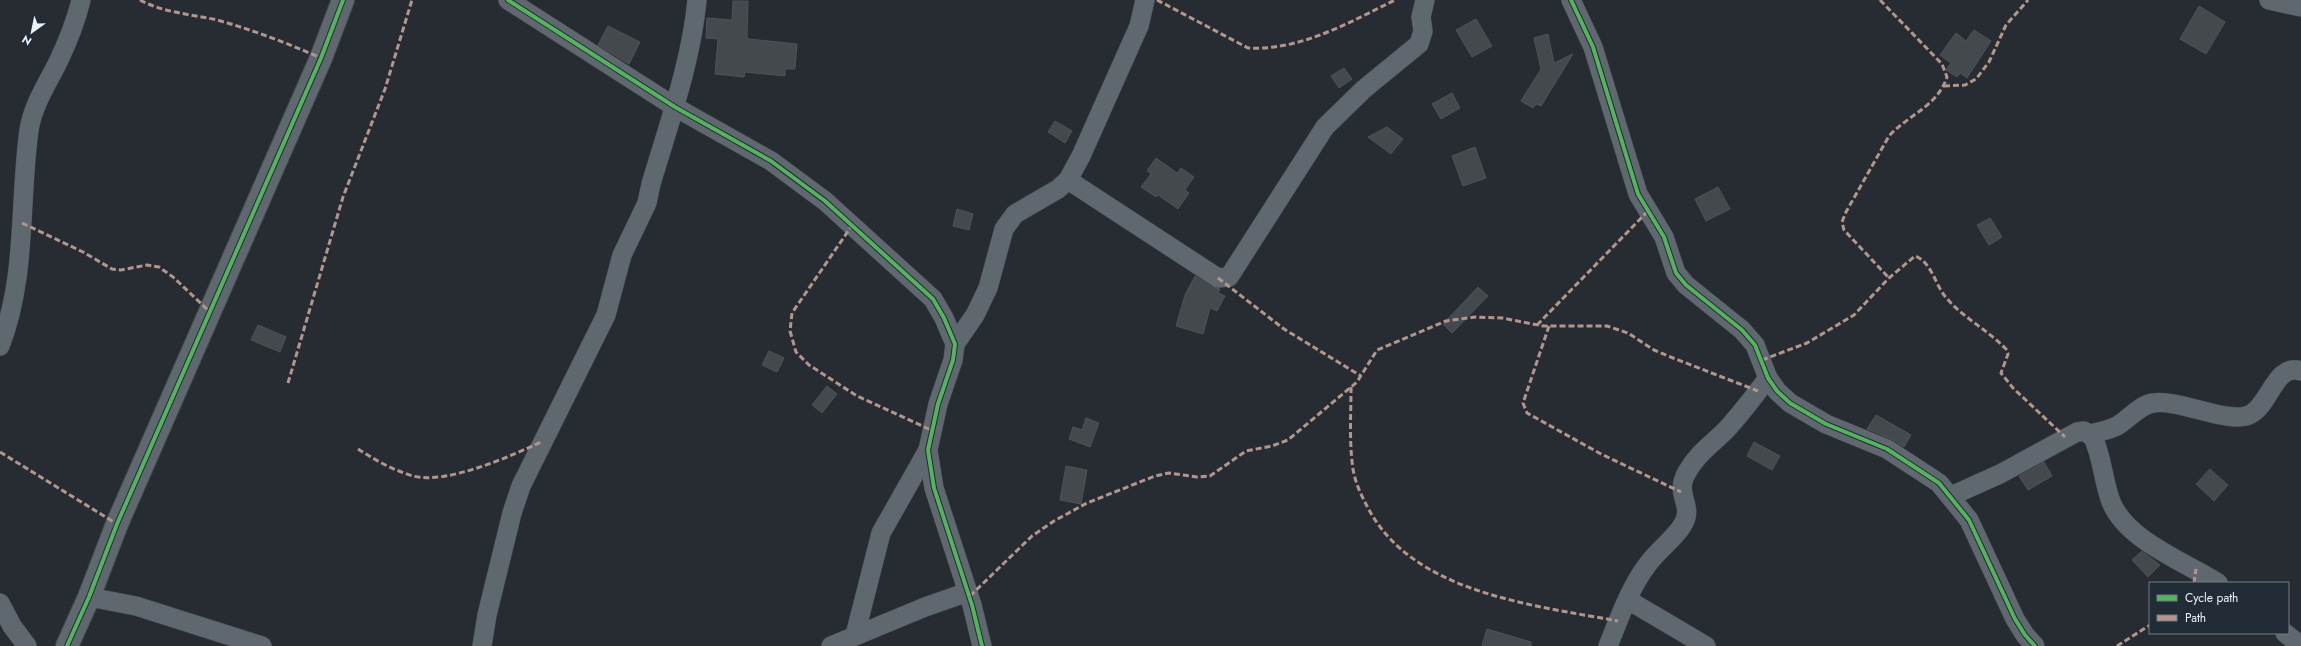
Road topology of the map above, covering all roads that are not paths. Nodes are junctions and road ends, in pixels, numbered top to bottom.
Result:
1 (81, 0) edge
2 (343, 0) edge
3 (508, 0) edge
4 (697, 0) edge
5 (1145, 0) edge
6 (1425, 0) edge
7 (1571, 0) edge
8 (2269, 0) edge
9 (2301, 7) edge
10 (674, 107) junction
11 (1068, 180) junction
12 (955, 344) junction
13 (0, 346) edge
14 (2301, 371) edge
15 (1768, 378) junction
16 (2090, 434) junction
17 (928, 450) junction
18 (1951, 496) junction
19 (2216, 582) edge
20 (968, 592) junction
21 (89, 597) junction
22 (1628, 600) junction
23 (0, 603) edge
24 (2286, 634) edge
25 (854, 635) junction
26 (27, 646) edge
27 (67, 646) edge
28 (262, 646) edge
29 (482, 646) edge
30 (831, 646) edge
31 (982, 646) edge
32 (1608, 646) edge
33 (1706, 646) edge
34 (2035, 646) edge
35 (2301, 646) edge

1 - 13 street
2 - 21 street
3 - 10 street
4 - 10 street
5 - 11 street
6 - 11 street
7 - 15 street
8 - 9 street
10 - 12 street
10 - 29 street
11 - 12 street
12 - 17 street
14 - 16 street
15 - 18 street
15 - 22 street
16 - 18 street
16 - 19 street
17 - 20 street
17 - 25 street
18 - 34 street
20 - 25 street
20 - 31 street
21 - 27 street
21 - 28 street
22 - 32 street
22 - 33 street
23 - 26 street
24 - 35 street
25 - 30 street

